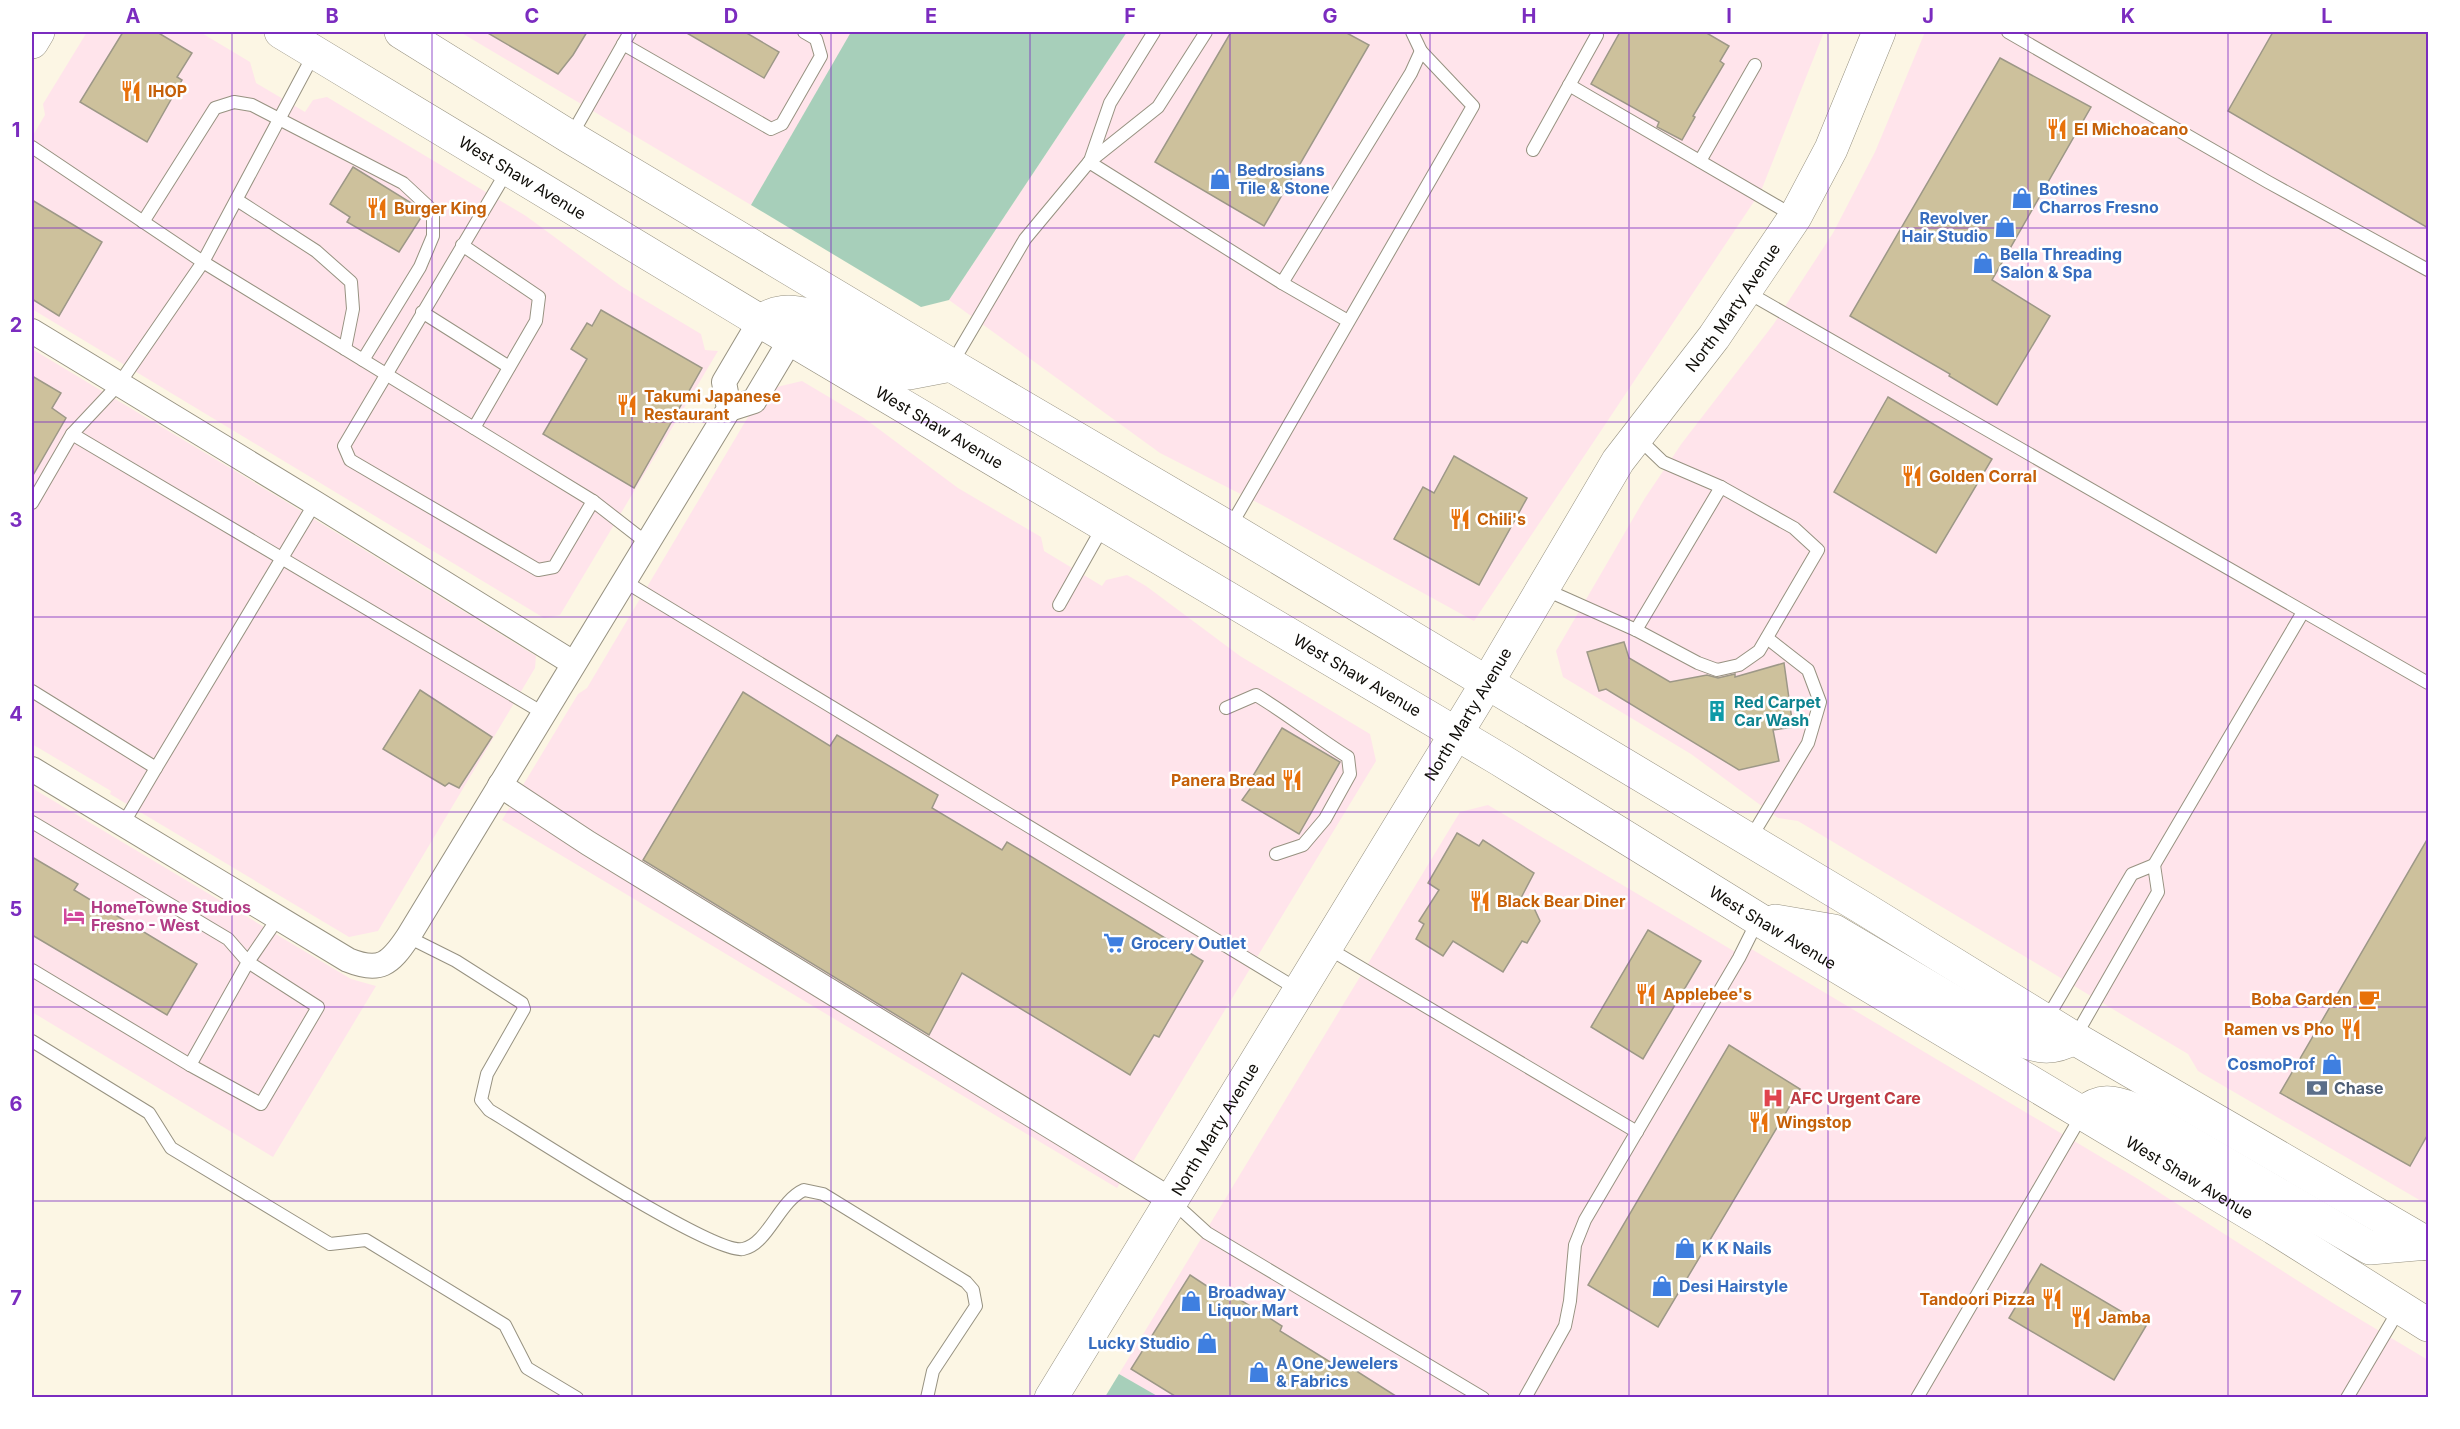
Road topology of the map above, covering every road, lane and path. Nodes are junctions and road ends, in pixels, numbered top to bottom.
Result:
1 (38, 32) edge
2 (281, 32) edge
3 (630, 32) edge
4 (804, 32) edge
5 (1154, 32) edge
6 (1206, 32) edge
7 (1412, 32) edge
8 (1879, 32) edge
9 (2008, 32) edge
10 (411, 34) edge
11 (1597, 35) dead end
12 (32, 42) edge
13 (623, 44) junction
14 (316, 51) junction
15 (1421, 51) junction
16 (1755, 65) dead end
17 (1569, 85) junction
18 (281, 118) junction
19 (570, 137) junction
20 (32, 147) edge
21 (1533, 150) dead end
22 (1700, 161) junction
23 (1089, 162) junction
24 (509, 167) junction
25 (237, 200) junction
26 (1795, 217) junction
27 (143, 222) junction
28 (462, 245) junction
29 (203, 262) junction
30 (2428, 270) edge
31 (1282, 283) junction
32 (1746, 291) junction
33 (422, 312) junction
34 (760, 321) junction
35 (1348, 321) junction
36 (32, 331) edge
37 (791, 339) junction
38 (345, 349) junction
39 (363, 360) junction
40 (951, 365) junction
41 (509, 367) junction
42 (386, 374) junction
43 (119, 384) junction
44 (729, 409) junction
45 (474, 428) junction
46 (72, 434) junction
47 (1636, 436) junction
48 (1720, 488) junction
49 (593, 501) junction
50 (32, 503) edge
51 (315, 503) junction
52 (1105, 524) junction
53 (1229, 528) junction
54 (647, 543) junction
55 (280, 558) junction
56 (624, 581) junction
57 (1543, 588) junction
58 (1059, 605) dead end
59 (2304, 612) junction
60 (1636, 630) junction
61 (1767, 638) junction
62 (573, 663) junction
63 (1487, 683) junction
64 (2428, 683) edge
65 (32, 691) edge
66 (1226, 708) dead end
67 (543, 713) junction
68 (1455, 734) junction
69 (156, 768) junction
70 (32, 769) edge
71 (500, 784) junction
72 (32, 822) edge
73 (123, 824) junction
74 (1749, 840) junction
75 (1276, 854) dead end
76 (2154, 865) junction
77 (278, 918) junction
78 (1758, 919) junction
79 (408, 937) junction
80 (1326, 946) junction
81 (248, 962) junction
82 (32, 970) edge
83 (1299, 990) junction
84 (2046, 1021) junction
85 (2074, 1038) junction
86 (32, 1041) edge
87 (190, 1065) junction
88 (2083, 1113) junction
89 (1637, 1132) junction
90 (1171, 1200) junction
91 (2428, 1243) edge
92 (2400, 1308) junction
93 (2428, 1325) edge
94 (577, 1398) edge
95 (927, 1398) edge
96 (1051, 1398) edge
97 (1483, 1398) edge
98 (1525, 1398) edge
99 (1917, 1398) edge
100 (2347, 1398) edge

1 - 12 main road
2 - 14 main road, West Shaw Avenue
3 - 13 lane
4 - 13 lane
5 - 23 lane
6 - 23 lane
7 - 15 lane
8 - 26 main road, North Marty Avenue
9 - 30 lane
10 - 19 main road
11 - 17 lane
13 - 19 lane
14 - 18 lane
14 - 24 main road, West Shaw Avenue
15 - 31 lane
15 - 35 lane
16 - 22 lane
17 - 21 lane
17 - 22 lane
18 - 25 lane
18 - 27 lane
18 - 39 lane
19 - 40 main road
20 - 27 lane
22 - 26 lane
23 - 31 lane
23 - 40 lane
24 - 28 lane
24 - 34 main road, West Shaw Avenue
25 - 29 lane
25 - 38 lane
26 - 32 main road, North Marty Avenue
27 - 29 lane
28 - 33 lane
28 - 41 lane
29 - 38 lane
29 - 43 lane
31 - 35 lane
32 - 47 main road, North Marty Avenue
32 - 59 lane
33 - 41 lane
33 - 42 lane
34 - 37 main road, West Shaw Avenue
34 - 40 main road
34 - 44 street
35 - 53 lane
36 - 43 street
37 - 44 street
37 - 52 main road, West Shaw Avenue
38 - 39 lane
39 - 42 lane
40 - 53 main road
41 - 45 lane
42 - 45 lane
42 - 49 lane
43 - 46 lane
43 - 51 street
44 - 54 street
45 - 49 lane
46 - 50 lane
46 - 55 lane
47 - 48 lane
47 - 57 main road, North Marty Avenue
48 - 60 lane
48 - 61 lane
49 - 54 lane
51 - 55 lane
51 - 62 street
52 - 58 lane
52 - 68 main road, West Shaw Avenue
53 - 63 main road
54 - 56 street
55 - 67 lane
55 - 69 lane
56 - 62 street
56 - 83 lane
57 - 60 lane
57 - 63 main road, North Marty Avenue
59 - 64 lane
59 - 76 lane
60 - 61 lane
61 - 74 lane
62 - 67 street
63 - 68 main road, North Marty Avenue
63 - 74 main road
65 - 69 lane
66 - 75 lane
67 - 71 street
68 - 78 main road, West Shaw Avenue
68 - 80 main road, North Marty Avenue
69 - 73 lane
70 - 73 street
71 - 79 street
71 - 90 street
72 - 81 lane
73 - 77 street
74 - 84 main road
76 - 84 lane
76 - 85 lane
77 - 79 street
77 - 81 lane
78 - 85 main road
78 - 88 main road, West Shaw Avenue
78 - 89 lane
79 - 95 lane
80 - 83 main road, North Marty Avenue
80 - 89 lane
81 - 87 lane
81 - 87 lane
82 - 87 lane
83 - 90 main road, North Marty Avenue
84 - 85 main road
85 - 91 main road
86 - 94 lane
88 - 91 main road
88 - 92 main road, West Shaw Avenue
88 - 99 lane
89 - 98 lane
90 - 96 main road, North Marty Avenue
90 - 97 lane
92 - 93 main road, West Shaw Avenue
92 - 100 lane

